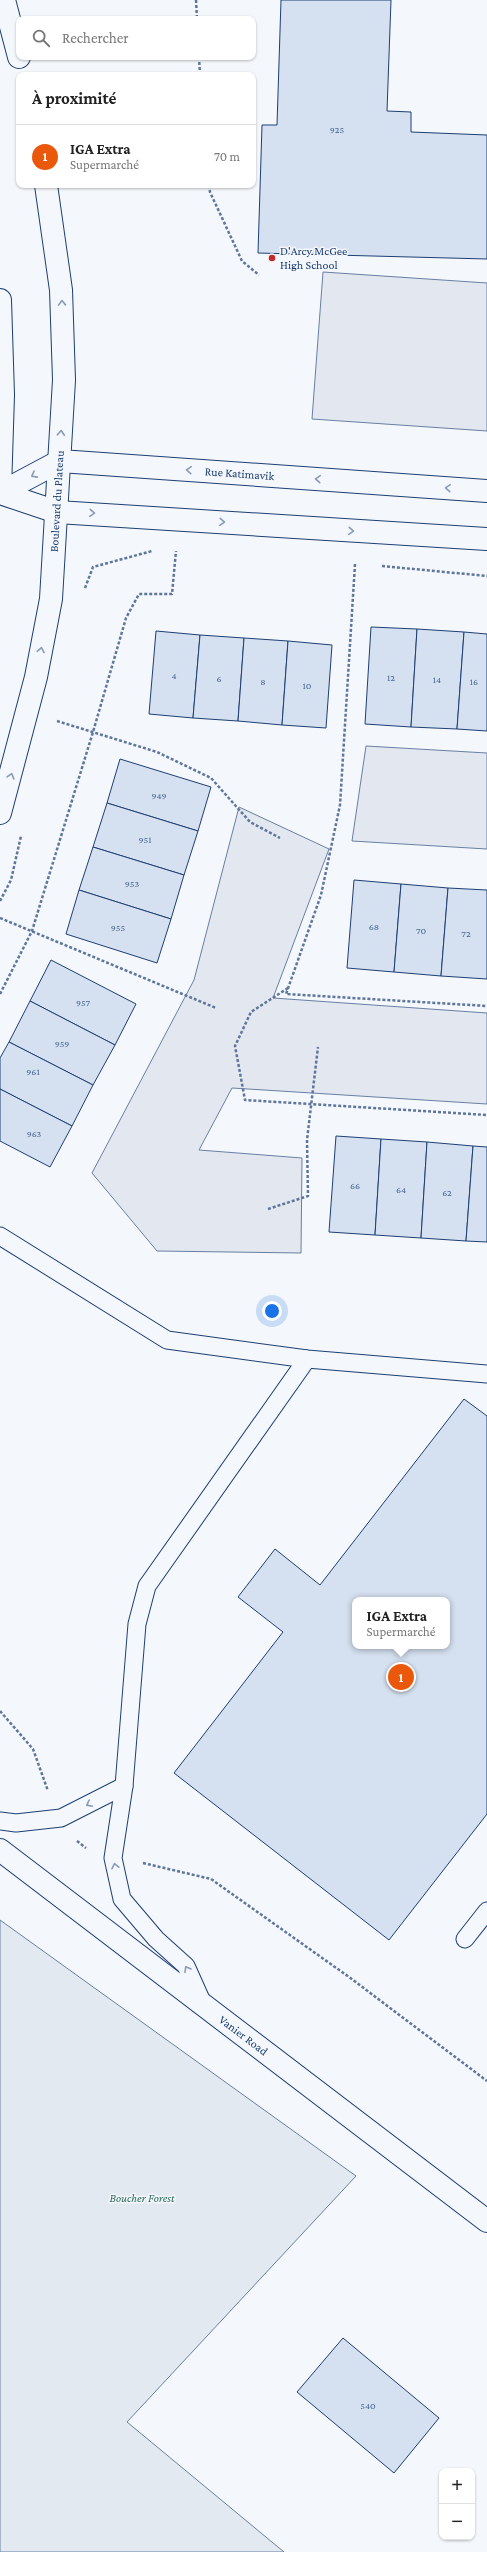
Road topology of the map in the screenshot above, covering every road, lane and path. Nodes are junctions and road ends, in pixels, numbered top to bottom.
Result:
1 (4, 0) edge
2 (196, 0) edge
3 (197, 16) edge
4 (16, 46) edge
5 (20, 60) edge
6 (199, 60) edge
7 (22, 72) edge
8 (200, 72) edge
9 (46, 188) edge
10 (209, 188) edge
11 (259, 275) dead end
12 (0, 300) edge
13 (60, 461) junction
14 (487, 491) edge
15 (0, 492) edge
16 (57, 512) junction
17 (487, 540) edge
18 (154, 550) dead end
19 (168, 551) dead end
20 (176, 551) junction
21 (184, 552) dead end
22 (347, 563) dead end
23 (355, 564) junction
24 (363, 564) dead end
25 (378, 566) dead end
26 (93, 567) dead end
27 (487, 576) edge
28 (49, 718) dead end
29 (93, 732) junction
30 (0, 813) edge
31 (280, 838) dead end
32 (0, 918) edge
33 (32, 931) junction
34 (288, 988) junction
35 (0, 994) edge
36 (487, 1006) edge
37 (216, 1008) dead end
38 (318, 1047) dead end
39 (313, 1104) junction
40 (487, 1115) edge
41 (268, 1209) dead end
42 (0, 1236) edge
43 (307, 1359) junction
44 (487, 1374) edge
45 (0, 1711) edge
46 (124, 1786) junction
47 (61, 1818) junction
48 (0, 1822) edge
49 (0, 1850) edge
50 (113, 1858) junction
51 (487, 1911) edge
52 (465, 1939) dead end
53 (203, 2004) junction
54 (487, 2081) edge
55 (487, 2221) edge

1 - 4 main road
2 - 3 path
5 - 7 main road
6 - 8 path
13 -> 9 main road, Boulevard du Plateau
10 - 11 path
12 - 15 main road
14 -> 13 main road, Rue Katimavik
13 -> 15 main road
13 - 16 main road, Boulevard du Plateau
15 - 16 main road
16 -> 17 main road
30 -> 16 main road, Boulevard du Plateau
18 - 26 path
19 - 20 path
20 - 21 path
20 - 29 path
22 - 23 path
23 - 24 path
23 - 34 path
25 - 27 path
28 - 29 path
29 - 31 path
29 - 33 path
32 - 33 path
33 - 35 path
33 - 37 path
34 - 36 path
34 - 39 path
38 - 39 path
39 - 40 path
39 - 41 path
42 - 43 lane
43 - 44 lane
43 - 46 lane
45 - 47 path
46 -> 47 lane
46 - 50 lane
47 - 48 lane
47 - 50 path
49 - 53 main road, Vanier Road
53 -> 50 lane
50 - 54 path
51 - 52 lane
53 - 55 main road, Vanier Road

